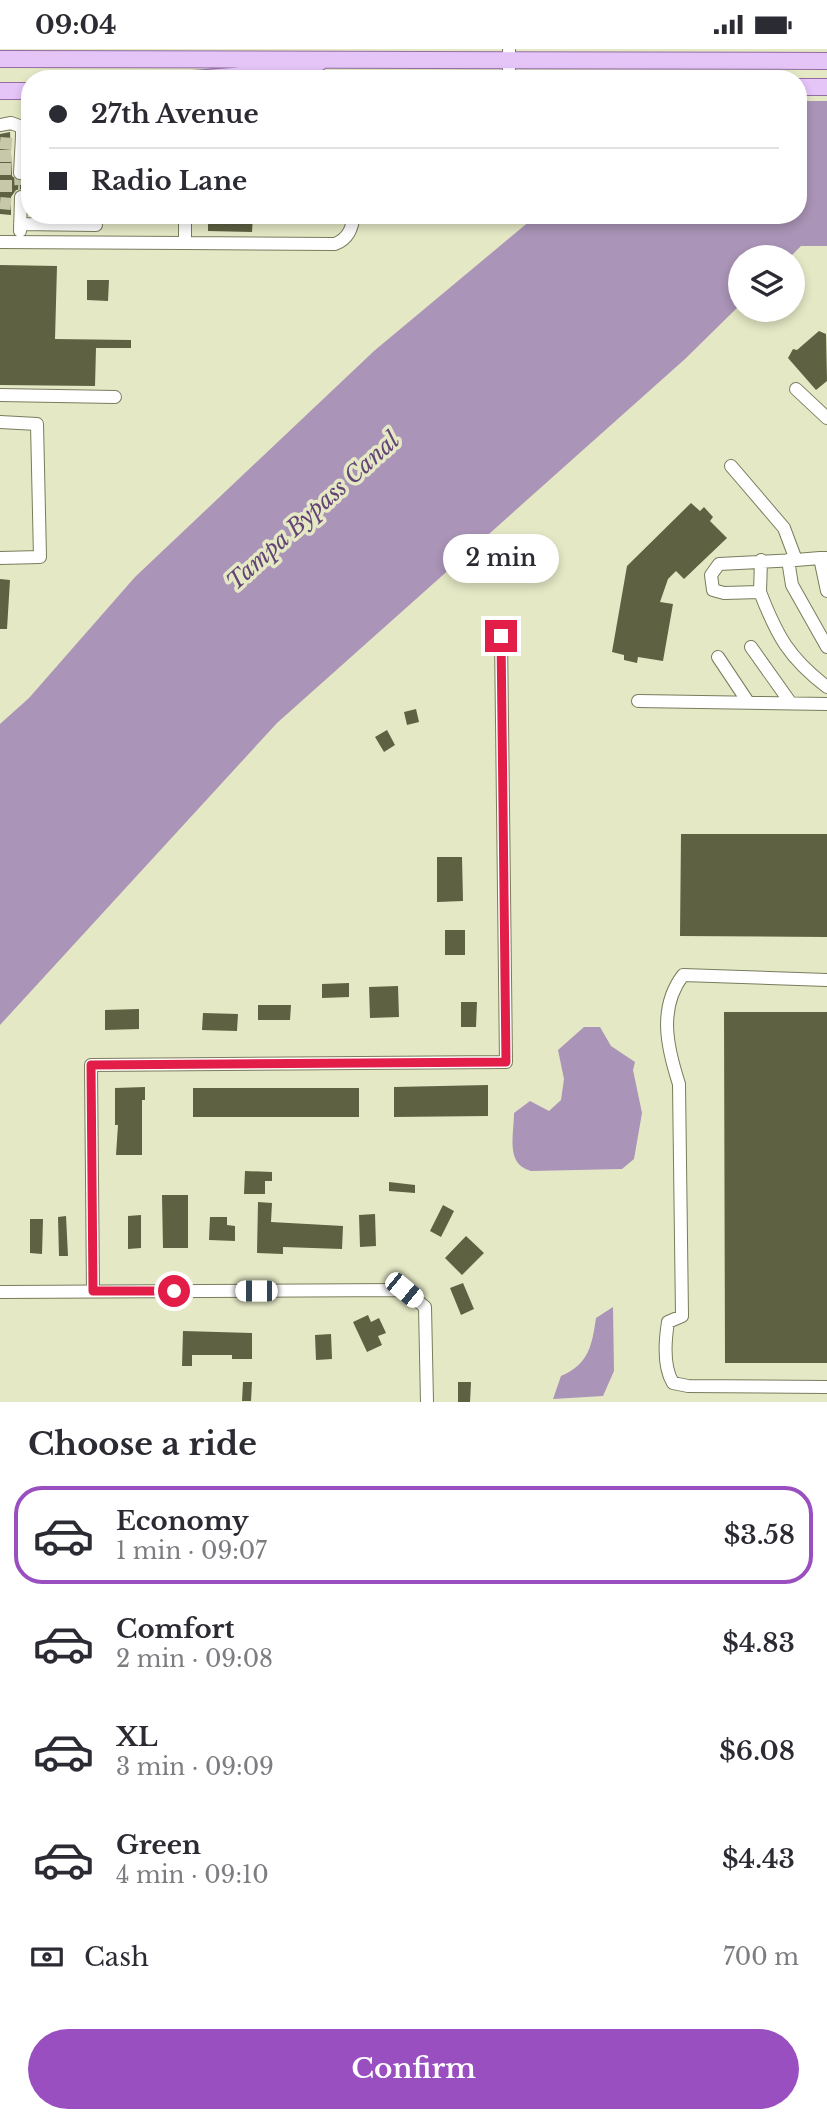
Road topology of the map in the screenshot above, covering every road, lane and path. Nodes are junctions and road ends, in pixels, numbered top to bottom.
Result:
1 (157, 54) edge
2 (509, 55) edge
3 (0, 59) edge
4 (326, 60) junction
5 (827, 61) edge
6 (303, 70) edge
7 (807, 87) edge
8 (827, 87) edge
9 (0, 91) edge
10 (21, 91) edge
11 (0, 125) edge
12 (21, 126) edge
13 (21, 136) edge
14 (19, 154) edge
15 (18, 202) tunnel mouth
16 (20, 224) joint
17 (96, 224) edge
18 (185, 224) edge
19 (351, 224) edge
20 (94, 241) junction
21 (0, 242) edge
22 (20, 242) junction
23 (185, 243) junction
24 (796, 389) dead end
25 (0, 395) edge
26 (115, 397) dead end
27 (827, 418) edge
28 (0, 422) edge
29 (731, 466) dead end
30 (0, 558) edge
31 (823, 558) edge
32 (792, 560) junction
33 (761, 561) junction
34 (827, 591) edge
35 (760, 592) junction
36 (501, 636) dead end
37 (751, 647) dead end
38 (827, 647) edge
39 (718, 657) dead end
40 (827, 687) edge
41 (638, 701) dead end
42 (748, 702) junction
43 (790, 702) junction
44 (827, 704) edge
45 (827, 980) edge
46 (93, 1291) junction
47 (0, 1292) edge
48 (827, 1387) edge
49 (427, 1402) edge

1 - 3 main road
1 - 4 main road
2 - 4 main road
2 - 5 main road
4 - 6 main road
7 - 8 main road
9 - 10 main road
11 - 12 street
13 - 14 street
15 - 16 street
16 - 22 street
17 - 20 street
18 - 23 street
19 - 23 street
20 - 22 street
20 - 23 street
21 - 22 street
24 - 27 street
25 - 26 street
28 - 30 street
29 - 32 street
31 - 32 street
31 - 34 street
32 - 33 street
32 - 38 street
33 - 35 street
33 - 35 street
35 - 40 street
36 - 46 street
37 - 43 street
39 - 42 street
41 - 42 street
42 - 43 street
43 - 44 street
45 - 48 street
46 - 47 street
46 - 49 street

